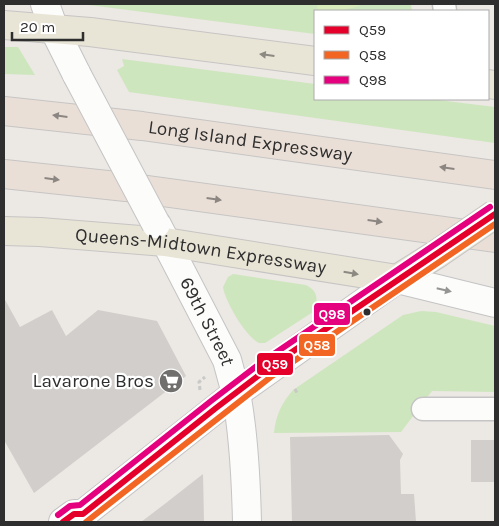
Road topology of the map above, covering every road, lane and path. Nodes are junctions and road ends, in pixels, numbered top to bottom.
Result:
1 (44, 4) edge
2 (4, 25) edge
3 (54, 29) junction
4 (314, 61) edge
5 (4, 111) edge
6 (4, 174) edge
7 (495, 174) edge
8 (495, 214) edge
9 (4, 231) edge
10 (161, 233) junction
11 (495, 238) edge
12 (397, 280) junction
13 (495, 302) edge
14 (204, 377) dead end
15 (295, 389) dead end
16 (200, 390) dead end
17 (236, 393) junction
18 (298, 395) dead end
19 (423, 409) dead end
20 (495, 409) edge
21 (76, 519) edge
22 (248, 522) edge

1 - 3 main road, 69th Street
2 - 3 main road
4 -> 3 main road
3 - 10 main road, 69th Street, bridge
7 -> 5 highway, Long Island Expressway
6 -> 11 highway
8 - 12 main road, bridge
9 - 10 main road, Queens-Midtown Expressway
10 -> 12 main road, Queens-Midtown Expressway
10 - 17 main road, 69th Street
12 -> 13 main road
12 - 17 main road
14 - 16 path
15 - 18 path
17 - 21 main road
17 - 22 main road, 69th Street
19 - 20 street

